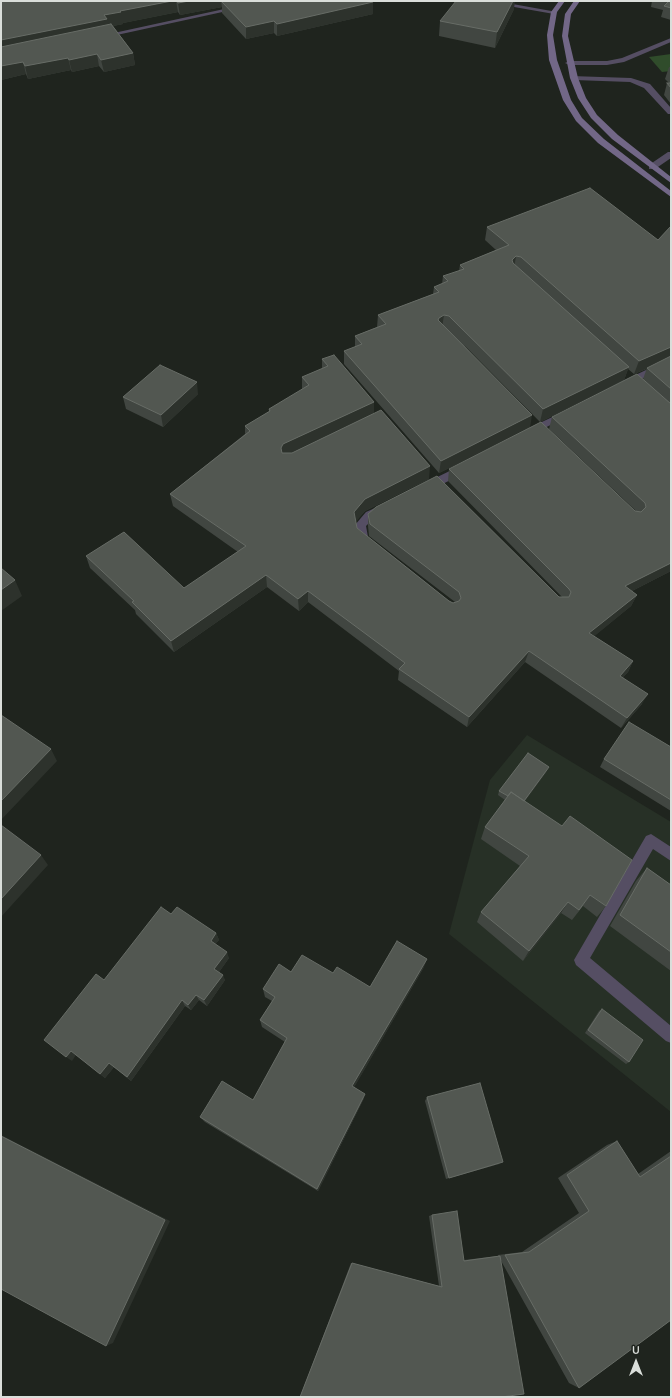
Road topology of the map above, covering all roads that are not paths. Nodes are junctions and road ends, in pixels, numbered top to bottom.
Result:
1 (270, 1) edge
2 (483, 1) edge
3 (562, 1) edge
4 (577, 1) edge
5 (554, 12) junction
6 (568, 14) junction
7 (93, 38) edge
8 (671, 40) edge
9 (569, 63) junction
10 (574, 78) junction
11 (671, 112) edge
12 (671, 154) edge
13 (652, 167) junction
14 (671, 181) edge
15 (671, 196) edge
16 (671, 361) edge
17 (620, 386) edge
18 (572, 410) edge
19 (518, 438) edge
20 (472, 464) edge
21 (418, 492) edge
22 (390, 505) edge
23 (374, 548) edge
24 (671, 855) edge
25 (671, 1036) edge

1 - 7 street
2 - 5 street
3 - 5 main road
4 - 6 main road
5 - 6 main road
5 - 15 main road
6 - 9 main road
8 - 9 street
9 - 10 main road
10 - 11 street
10 - 13 main road
12 - 13 street
13 - 14 main road
16 - 17 street
18 - 19 street
20 - 21 street
22 - 23 street
24 - 25 street

